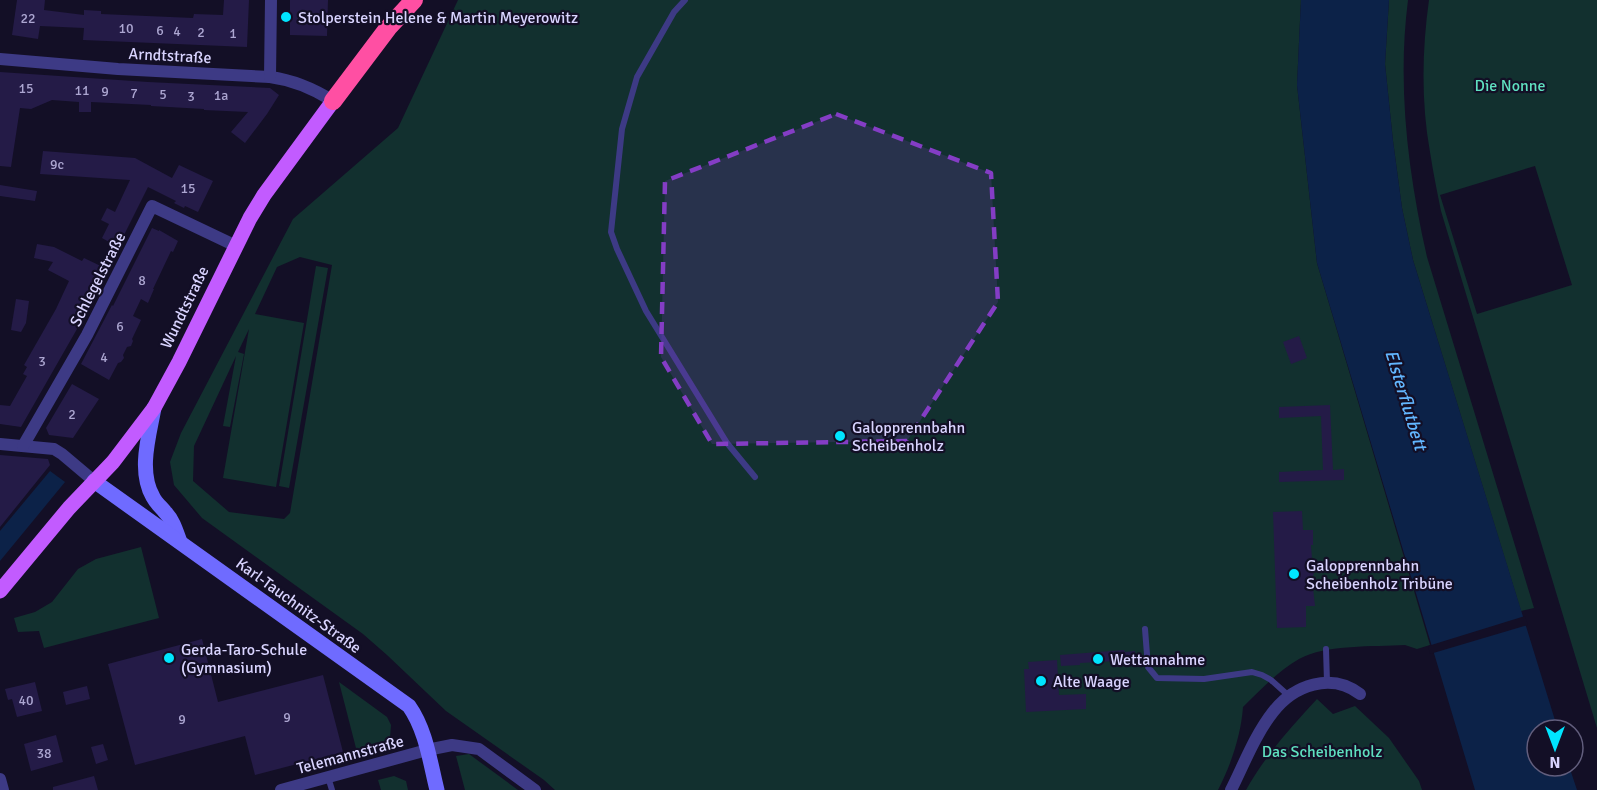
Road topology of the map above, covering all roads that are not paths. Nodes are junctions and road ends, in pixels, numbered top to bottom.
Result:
1 (271, 0) edge
2 (404, 0) edge
3 (414, 0) edge
4 (420, 0) edge
5 (686, 0) edge
6 (388, 28) junction
7 (0, 59) edge
8 (270, 77) junction
9 (333, 101) junction
10 (236, 246) junction
11 (154, 408) junction
12 (0, 444) edge
13 (23, 446) junction
14 (755, 477) dead end
15 (94, 481) junction
16 (180, 542) junction
17 (0, 591) edge
18 (1145, 628) dead end
19 (1326, 649) dead end
20 (1327, 682) junction
21 (1360, 694) dead end
22 (1290, 696) junction
23 (427, 750) junction
24 (328, 777) junction
25 (0, 778) edge
26 (3, 790) edge
27 (281, 790) edge
28 (332, 790) edge
29 (437, 790) edge
30 (535, 790) edge
31 (1231, 790) edge

1 - 8 street
2 - 6 highway, Wundtstraße
3 - 6 highway, Wundtstraße
4 - 6 highway
5 - 14 lane
6 - 9 highway, Wundtstraße
7 - 8 street, Arndtstraße
8 - 9 street, Arndtstraße
9 - 10 main road, Wundtstraße
10 - 11 main road, Wundtstraße
10 - 13 street, Schlegelstraße
11 - 15 main road, Wundtstraße
11 - 16 main road
12 - 13 street
13 - 15 street
15 - 16 main road, Karl-Tauchnitz-Straße
15 - 17 main road, Wundtstraße
16 - 23 main road, Karl-Tauchnitz-Straße
18 - 22 lane
19 - 20 lane
20 - 21 street
20 - 22 street
22 - 31 street
23 - 24 street, Telemannstraße
23 - 29 main road, Karl-Tauchnitz-Straße
23 - 30 street, Telemannstraße
24 - 27 street, Telemannstraße
24 - 28 lane
25 - 26 street

